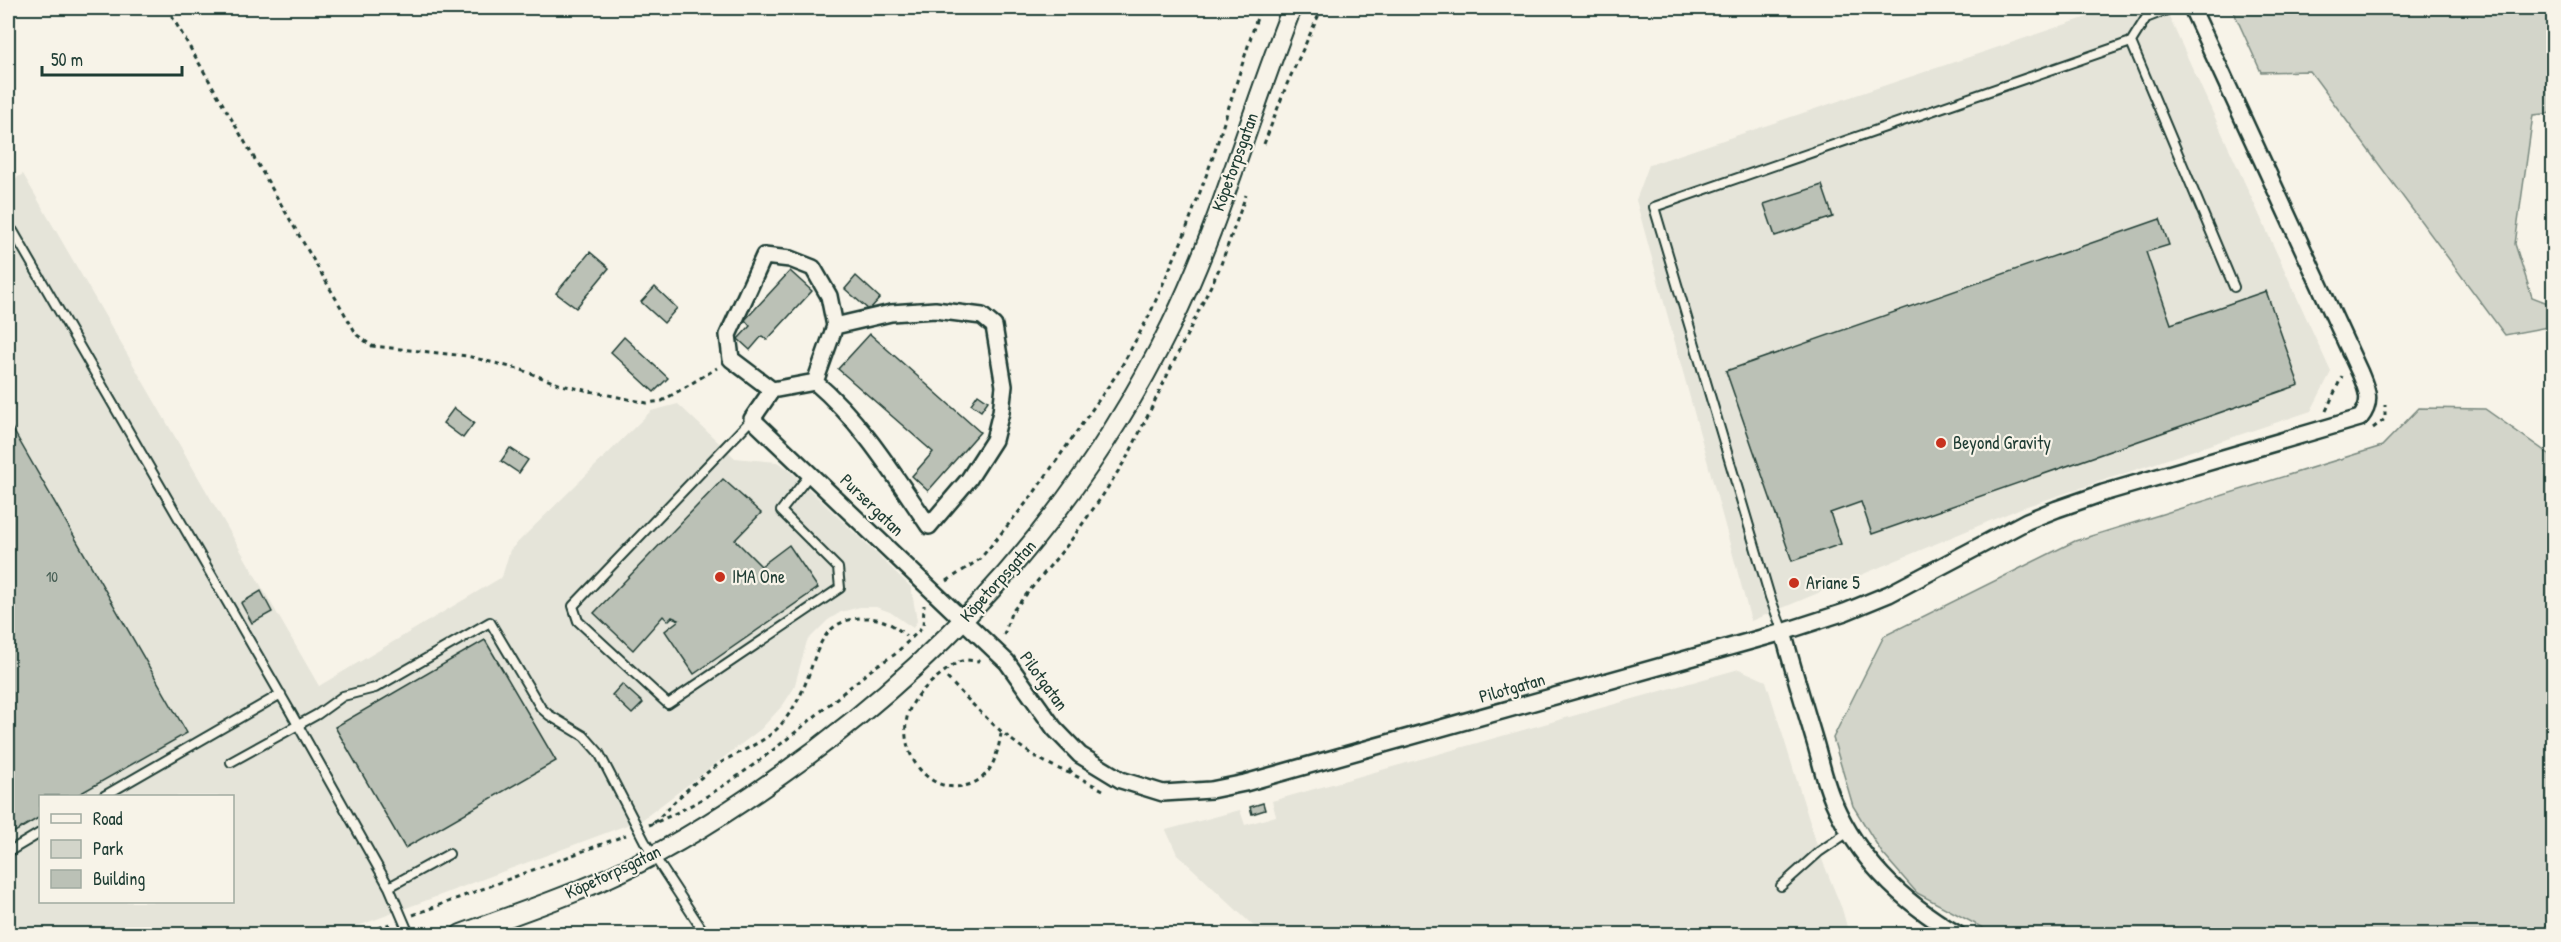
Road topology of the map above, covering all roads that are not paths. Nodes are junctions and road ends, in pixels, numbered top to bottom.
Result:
1 (1292, 8) edge
2 (2172, 8) edge
3 (2192, 8) edge
4 (2131, 42) junction
5 (8, 235) edge
6 (2234, 287) dead end
7 (835, 326) junction
8 (815, 382) junction
9 (772, 390) junction
10 (752, 419) junction
11 (811, 473) junction
12 (964, 620) junction
13 (1783, 632) junction
14 (281, 694) junction
15 (298, 725) junction
16 (231, 762) dead end
17 (106, 795) edge
18 (1850, 831) junction
19 (39, 834) edge
20 (8, 852) edge
21 (448, 854) dead end
22 (653, 855) junction
23 (1781, 886) dead end
24 (389, 887) junction
25 (409, 934) edge
26 (461, 934) edge
27 (705, 934) edge
28 (1956, 934) edge

1 - 12 street, Köpetorpsgatan
2 - 4 lane
3 - 13 street, Pilotgatan
4 - 6 lane
4 - 13 lane
5 - 14 lane
7 - 8 street
7 - 8 street
7 - 9 street
8 - 9 street
9 - 10 street
10 - 11 street, Pursergatan
10 - 11 lane
11 - 12 street, Pursergatan
12 - 13 street, Pilotgatan
12 - 22 street, Köpetorpsgatan
13 - 18 street
14 - 15 lane
14 - 17 lane
15 - 16 lane
15 - 22 lane
15 - 24 lane
18 - 23 lane
18 - 28 street
19 - 20 lane
21 - 24 lane
22 - 26 street, Köpetorpsgatan
22 - 27 lane
24 - 25 lane

